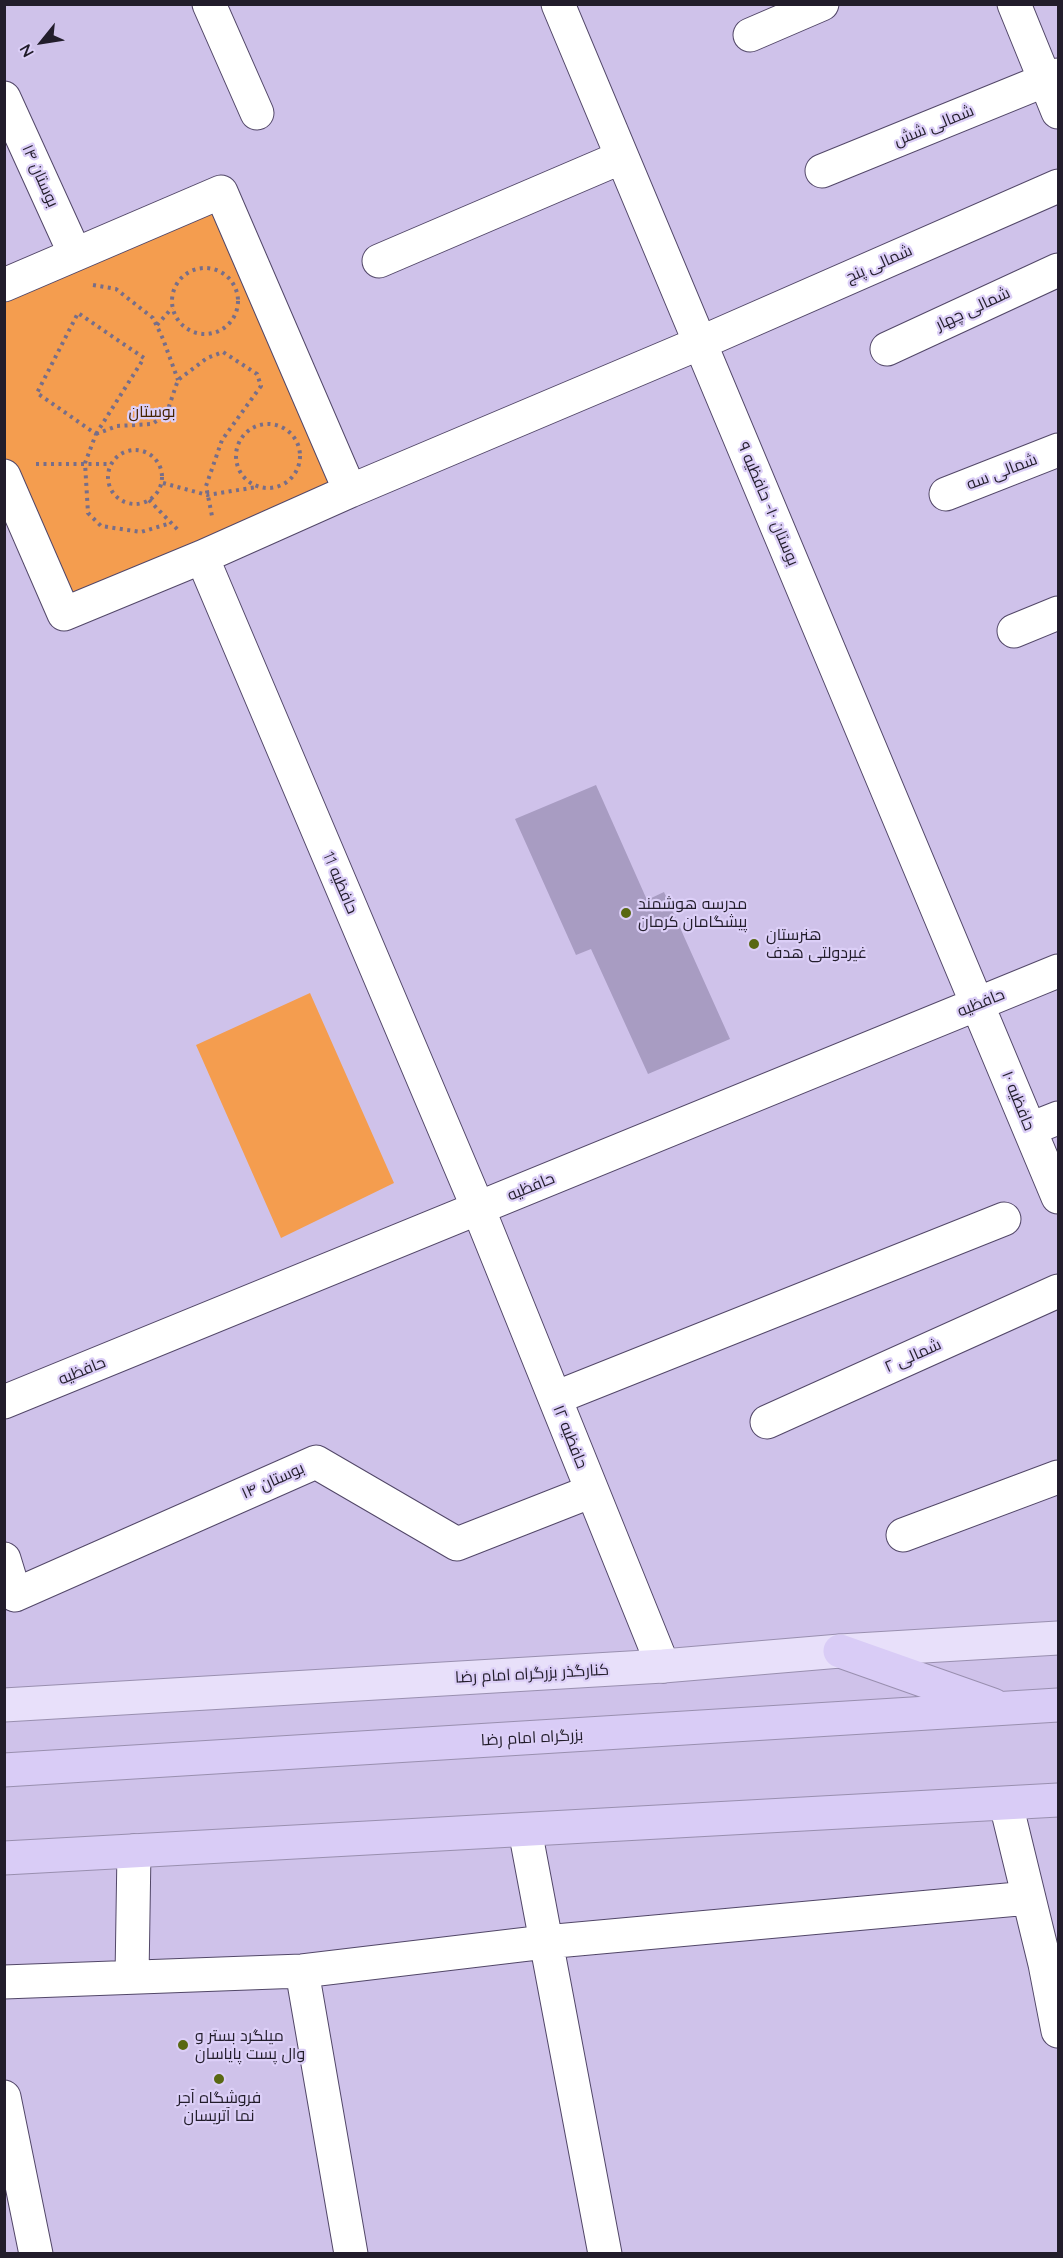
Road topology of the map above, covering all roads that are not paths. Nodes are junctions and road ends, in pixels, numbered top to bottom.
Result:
1 (209, 4) edge
2 (558, 4) edge
3 (822, 4) edge
4 (1014, 4) edge
5 (750, 35) dead end
6 (1052, 78) edge
7 (4, 98) edge
8 (1059, 112) edge
9 (257, 113) dead end
10 (622, 157) junction
11 (822, 171) dead end
12 (1059, 186) edge
13 (75, 254) junction
14 (379, 261) dead end
15 (1059, 270) edge
16 (4, 285) edge
17 (700, 343) junction
18 (887, 349) dead end
19 (1059, 450) edge
20 (5, 478) edge
21 (350, 491) junction
22 (946, 494) dead end
23 (201, 547) junction
24 (1059, 612) edge
25 (1014, 631) dead end
26 (1059, 971) edge
27 (979, 1004) junction
28 (1044, 1124) edge
29 (1059, 1197) edge
30 (478, 1208) junction
31 (1004, 1219) dead end
32 (1059, 1291) edge
33 (555, 1398) junction
34 (4, 1402) edge
35 (768, 1422) dead end
36 (1059, 1477) edge
37 (592, 1491) junction
38 (903, 1535) dead end
39 (4, 1559) edge
40 (1059, 1638) edge
41 (840, 1651) junction
42 (663, 1666) junction
43 (4, 1705) edge
44 (1059, 1705) edge
45 (1006, 1709) junction
46 (4, 1770) edge
47 (1059, 1800) edge
48 (1006, 1804) junction
49 (525, 1830) junction
50 (134, 1851) junction
51 (4, 1858) edge
52 (1029, 1898) junction
53 (545, 1942) junction
54 (1052, 1963) edge
55 (302, 1971) junction
56 (132, 1977) junction
57 (4, 1982) edge
58 (1059, 2031) edge
59 (4, 2097) edge
60 (36, 2253) edge
61 (351, 2253) edge
62 (605, 2253) edge

1 - 9 street
2 - 10 street, بوستان ۱۰- حافظیه ۹
3 - 5 street
4 - 6 street
6 - 8 street
6 - 11 street, شمالی شش
7 - 13 street, بوستان ۱۴
10 - 14 street
10 - 17 street, بوستان ۱۰- حافظیه ۹
12 - 17 street, شمالی پنج
13 - 16 street
13 - 21 street
15 - 18 street, شمالی چهار
17 - 21 street, شمالی پنج
17 - 27 street, بوستان ۱۰- حافظیه ۹
19 - 22 street, شمالی سه
20 - 23 street, شمالی پنج
21 - 23 street, شمالی پنج
23 - 30 street, حافظیه 11
24 - 25 street
26 - 27 street, حافظیه
27 - 28 street, حافظیه ۱۰
27 - 30 street, حافظیه
28 - 29 street, حافظیه ۱۰
30 - 33 street, حافظیه ۱۲
30 - 34 street, حافظیه
31 - 33 street
32 - 35 street, ۲ شمالی
33 - 37 street, حافظیه ۱۲
36 - 38 street
37 - 39 street, بوستان ۱۴
37 - 42 street, حافظیه ۱۲
40 - 41 main road, کنارگذر بزرگراه امام رضا
41 - 42 main road, کنارگذر بزرگراه امام رضا
41 - 45 highway
42 - 43 main road, کنارگذر بزرگراه امام رضا
44 - 45 highway, بزرگراه امام رضا
45 - 46 highway, بزرگراه امام رضا
47 - 48 highway
48 - 49 highway
48 - 52 street
49 - 50 highway
49 - 53 street
50 - 51 highway
50 - 56 street
52 - 53 street
52 - 54 street
53 - 55 street
53 - 62 street
54 - 58 street
55 - 56 street
55 - 61 street
56 - 57 street
59 - 60 street

